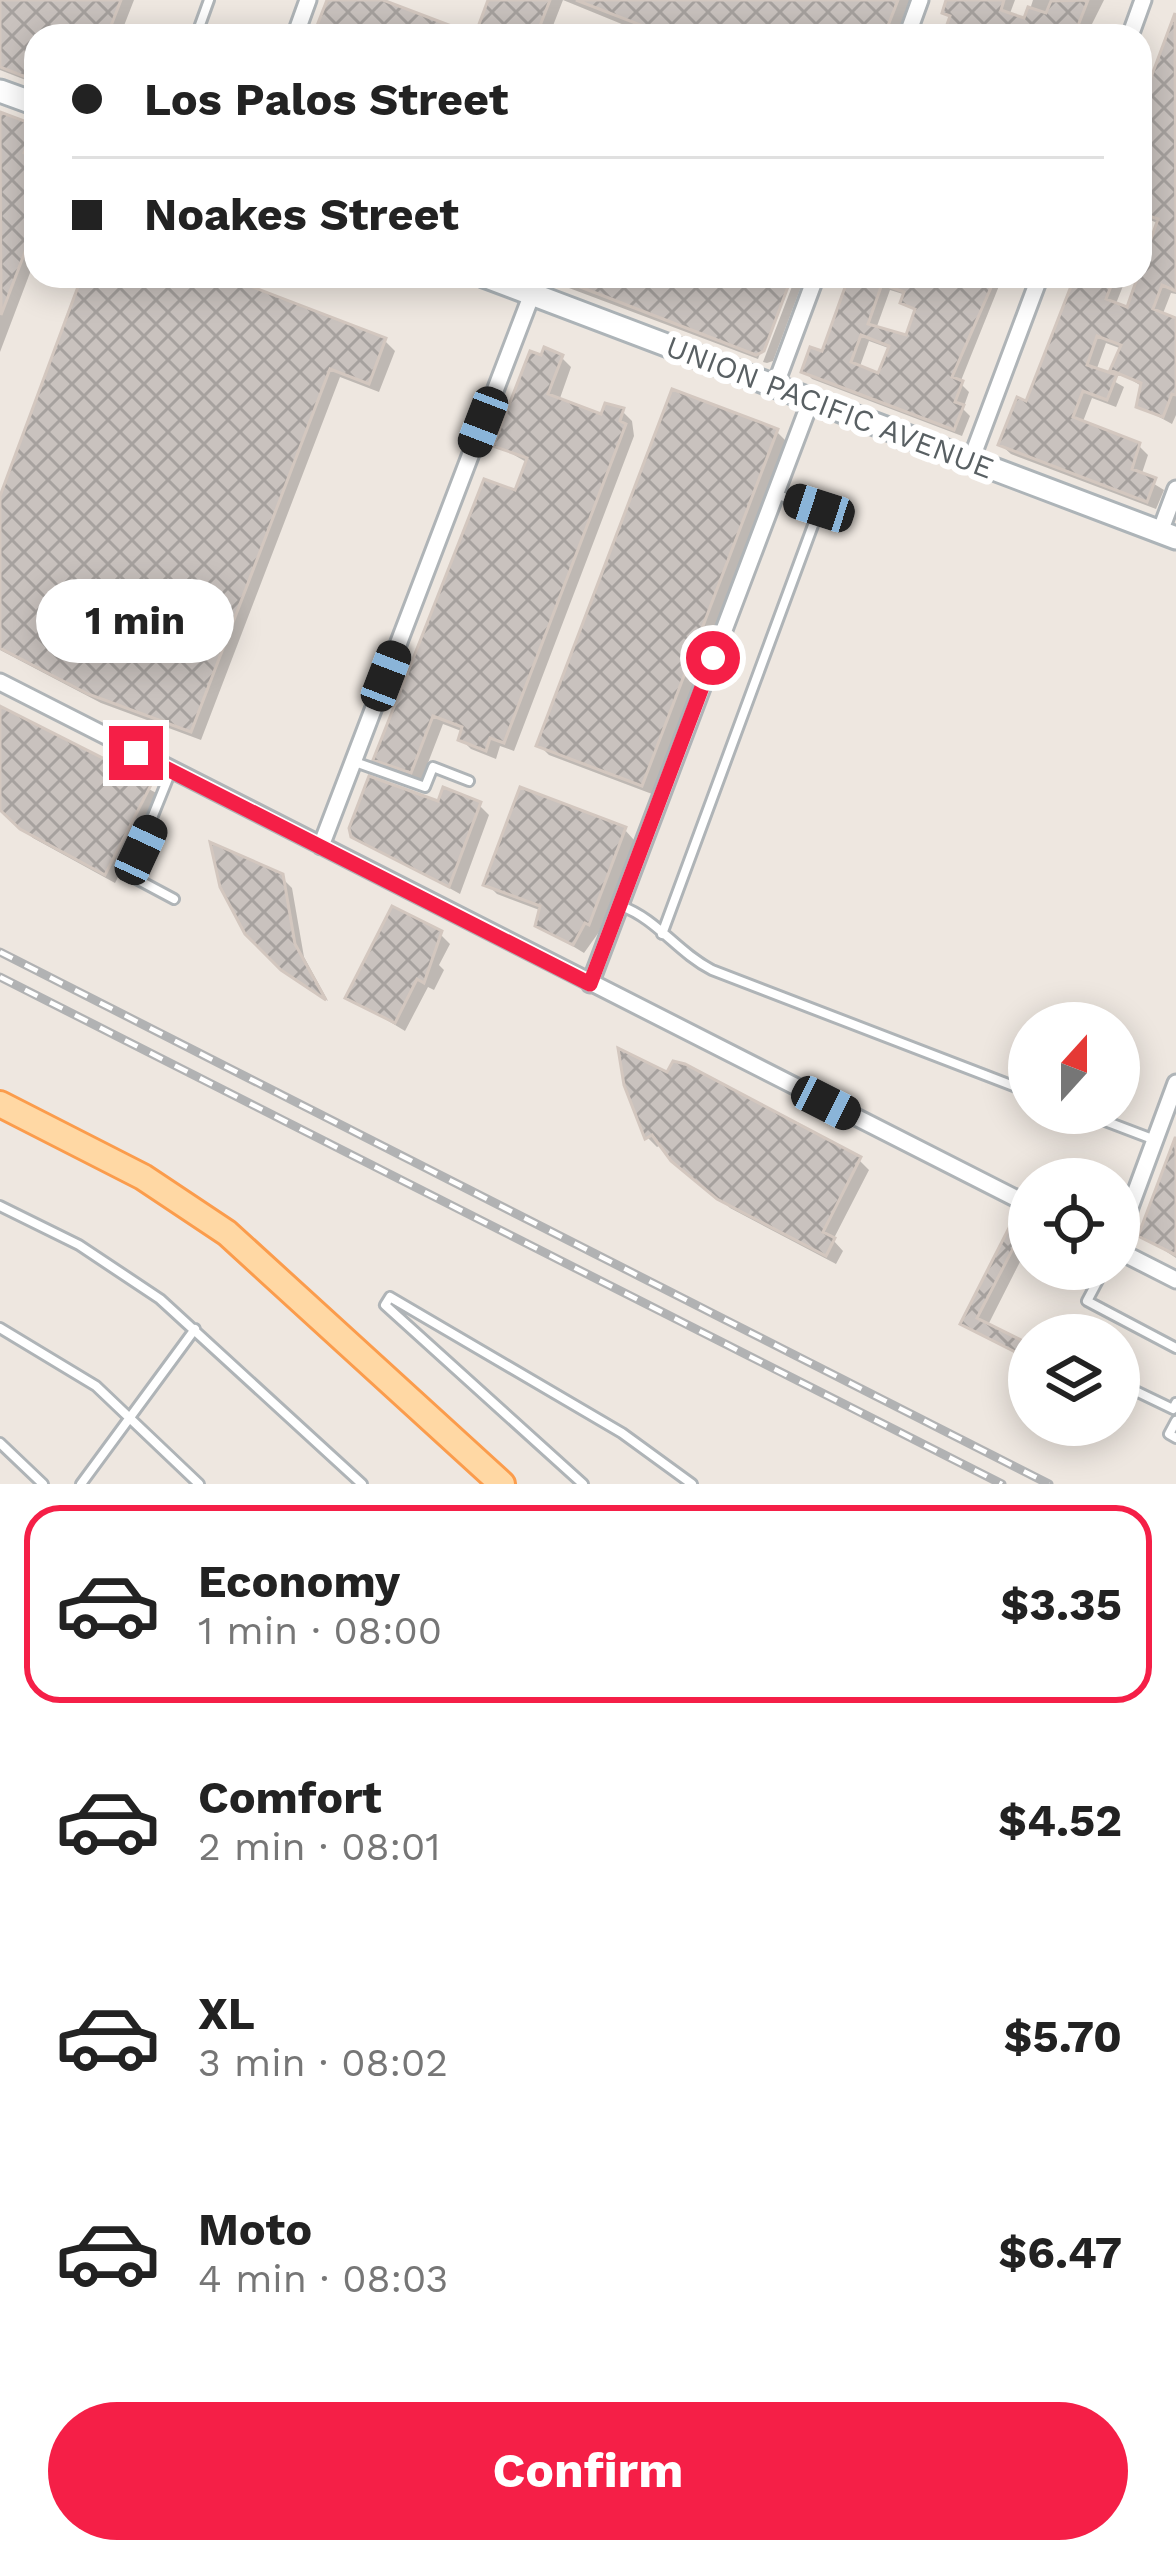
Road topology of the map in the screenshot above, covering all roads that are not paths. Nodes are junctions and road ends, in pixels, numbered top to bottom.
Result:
1 (516, 288) edge
2 (812, 288) edge
3 (1036, 288) edge
4 (532, 294) junction
5 (775, 386) junction
6 (811, 400) junction
7 (971, 460) junction
8 (1176, 489) edge
9 (776, 494) junction
10 (1168, 535) edge
11 (0, 682) edge
12 (353, 761) junction
13 (171, 771) junction
14 (469, 781) dead end
15 (321, 846) junction
16 (174, 899) dead end
17 (620, 905) junction
18 (662, 934) junction
19 (590, 984) junction
20 (1176, 1083) edge
21 (1008, 1084) edge
22 (0, 1104) edge
23 (1139, 1134) edge
24 (1155, 1140) junction
25 (1140, 1180) edge
26 (1008, 1194) edge
27 (0, 1206) edge
28 (1140, 1261) edge
29 (1176, 1280) edge
30 (1093, 1290) edge
31 (0, 1328) edge
32 (195, 1329) junction
33 (1176, 1348) edge
34 (1140, 1393) edge
35 (1176, 1403) edge
36 (128, 1417) junction
37 (1176, 1421) edge
38 (1176, 1438) edge
39 (0, 1443) edge
40 (44, 1484) edge
41 (81, 1484) edge
42 (199, 1484) edge
43 (362, 1484) edge
44 (502, 1484) edge
45 (583, 1484) edge
46 (692, 1484) edge

1 - 4 street, UNION PACIFIC AVENUE
2 - 5 street
3 - 7 street
4 - 5 street, UNION PACIFIC AVENUE
4 - 12 street
5 - 6 street, UNION PACIFIC AVENUE
6 - 7 street, UNION PACIFIC AVENUE
6 - 9 street
7 - 10 street, UNION PACIFIC AVENUE
8 - 10 street
9 - 17 street
9 - 18 lane
11 - 13 street
12 - 14 lane
12 - 15 street
13 - 15 street
13 - 16 lane
15 - 19 street
17 - 18 lane
17 - 19 street
18 - 21 lane
19 - 26 street
20 - 24 street
22 - 44 main road
23 - 24 lane
24 - 25 street
27 - 32 lane
28 - 29 street
30 - 33 lane
31 - 36 lane
32 - 36 lane
32 - 43 lane
34 - 35 lane
36 - 41 lane
36 - 42 lane
37 - 38 lane
39 - 40 lane
45 - 46 lane

